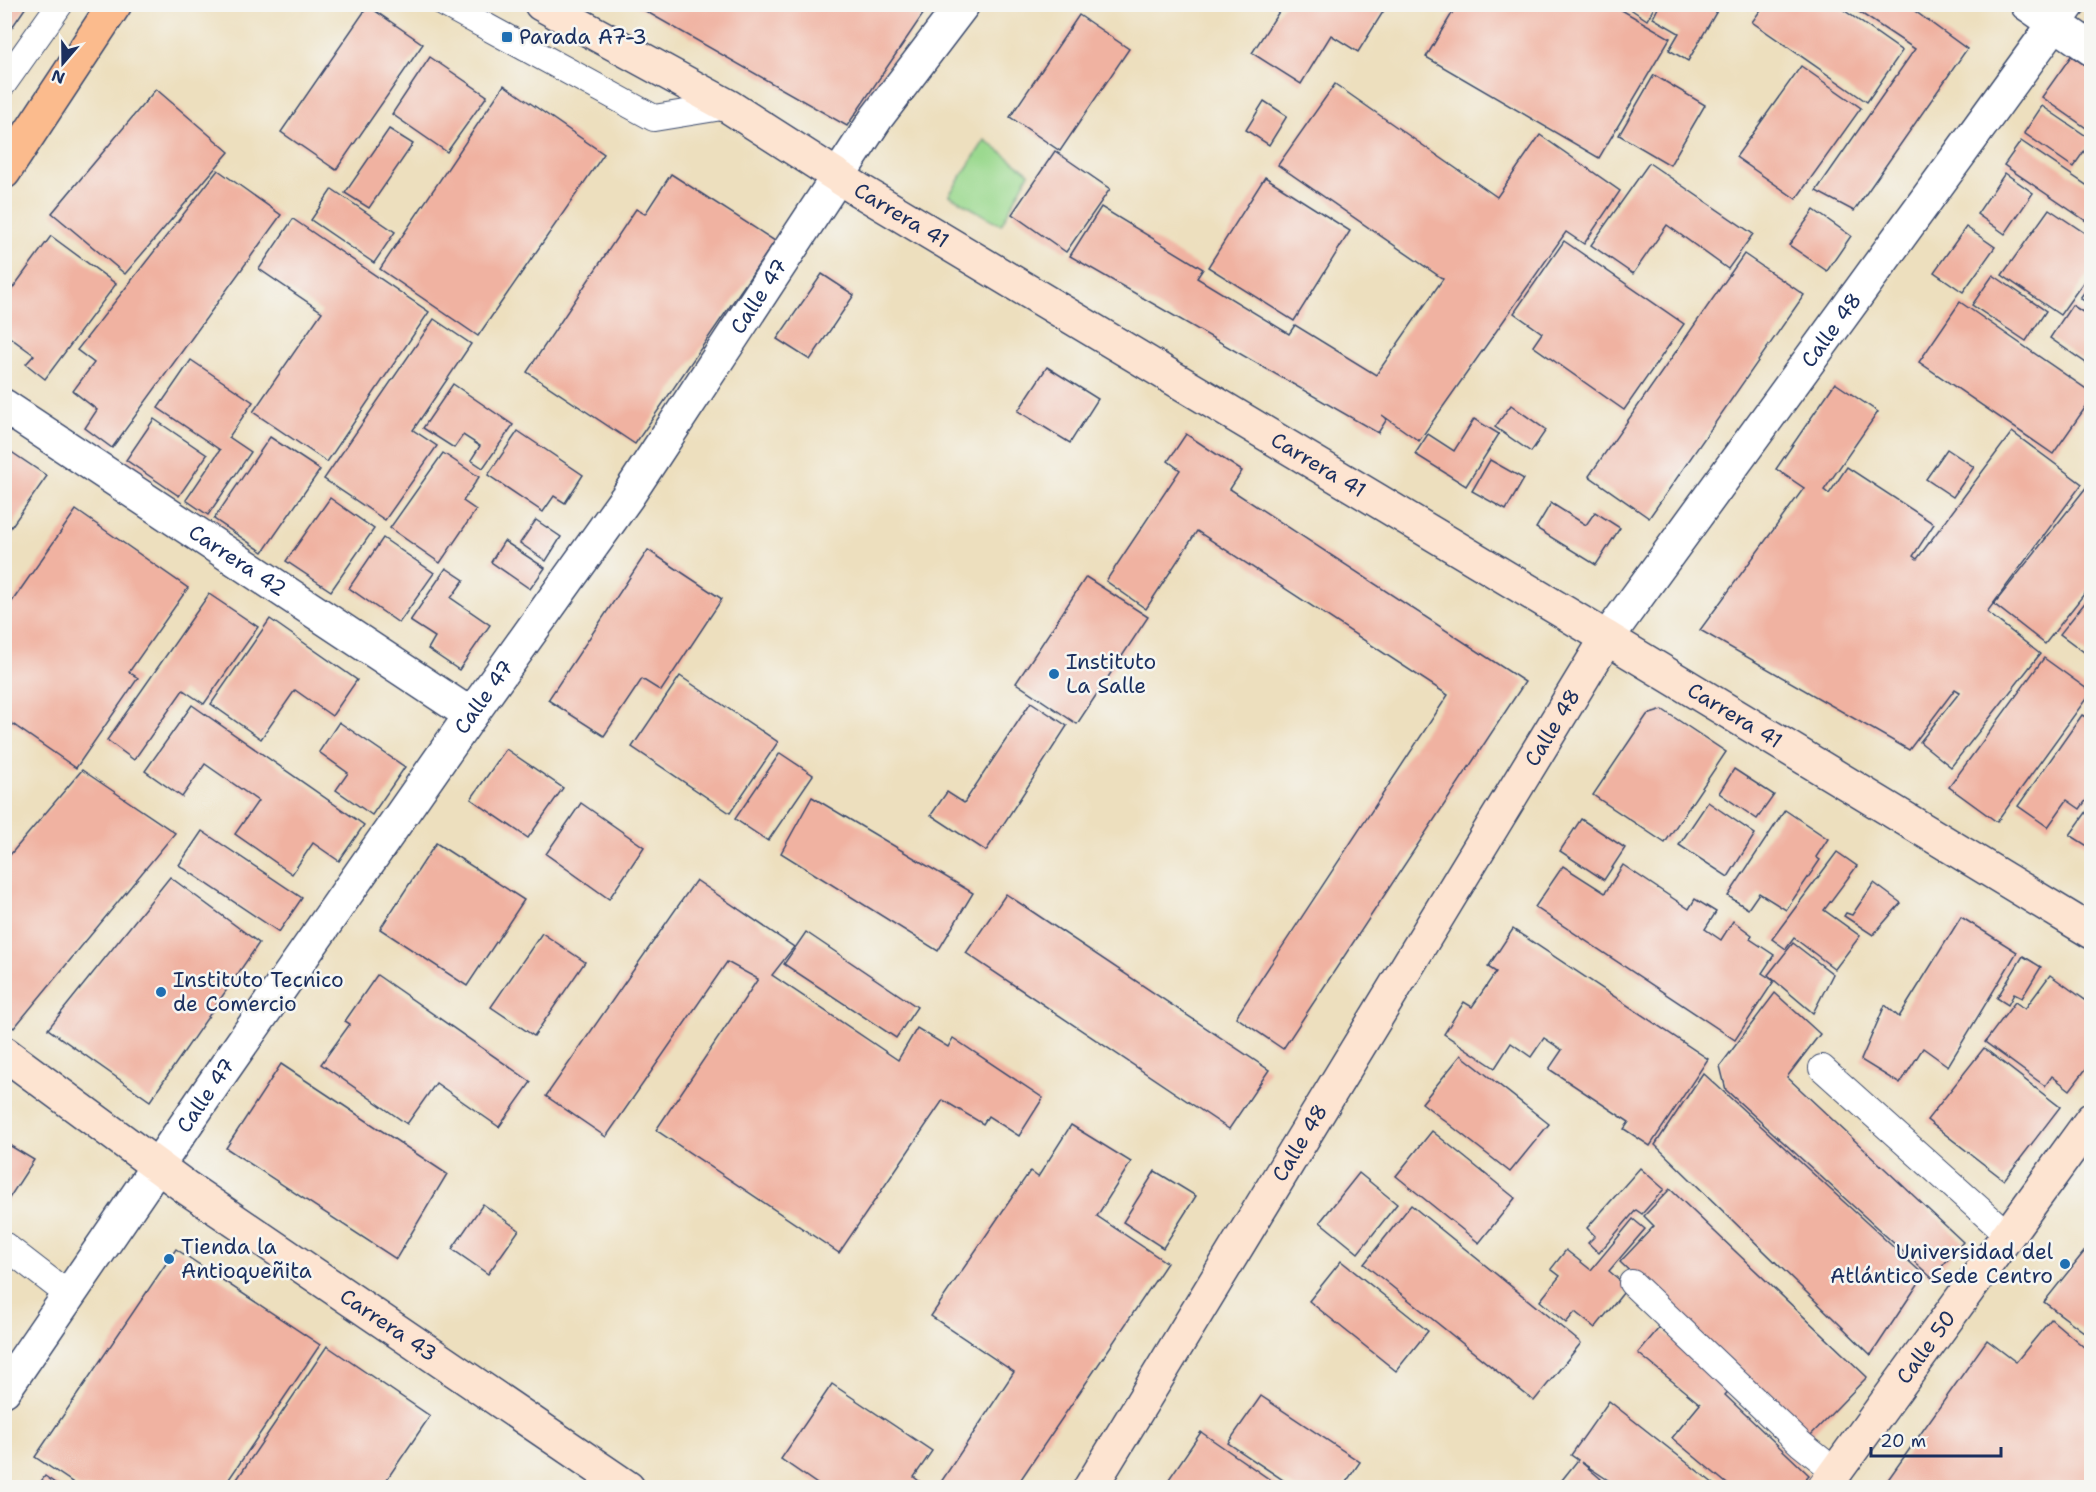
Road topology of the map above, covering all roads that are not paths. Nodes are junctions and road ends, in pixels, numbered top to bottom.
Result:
1 (60, 4) edge
2 (115, 4) edge
3 (445, 4) edge
4 (542, 4) edge
5 (963, 4) edge
6 (2027, 4) edge
7 (2062, 14) edge
8 (2091, 49) edge
9 (4, 83) edge
10 (728, 106) junction
11 (4, 172) edge
12 (837, 177) junction
13 (4, 406) edge
14 (1607, 638) junction
15 (471, 715) junction
16 (2091, 932) edge
17 (4, 1053) edge
18 (1822, 1068) dead end
19 (2091, 1119) edge
20 (157, 1166) junction
21 (2008, 1235) junction
22 (4, 1245) edge
23 (1632, 1283) dead end
24 (70, 1296) junction
25 (4, 1390) edge
26 (1830, 1480) edge
27 (628, 1488) edge
28 (1090, 1488) edge

1 - 9 lane
2 - 11 main road
3 - 10 lane
4 - 10 street, Carrera 41
5 - 12 street, Calle 47
6 - 7 street
7 - 8 street
7 - 14 street, Calle 48
10 - 12 street, Carrera 41
12 - 14 street, Carrera 41
12 - 15 street, Calle 47
13 - 15 street, Carrera 42
14 - 16 street, Carrera 41
14 - 28 street, Calle 48
15 - 20 street, Calle 47
17 - 20 street, Carrera 43
18 - 21 lane
19 - 21 street, Calle 50
20 - 24 street, Calle 47
20 - 27 street, Carrera 43
21 - 26 street, Calle 50
22 - 24 lane
23 - 26 lane
24 - 25 street, Calle 47

